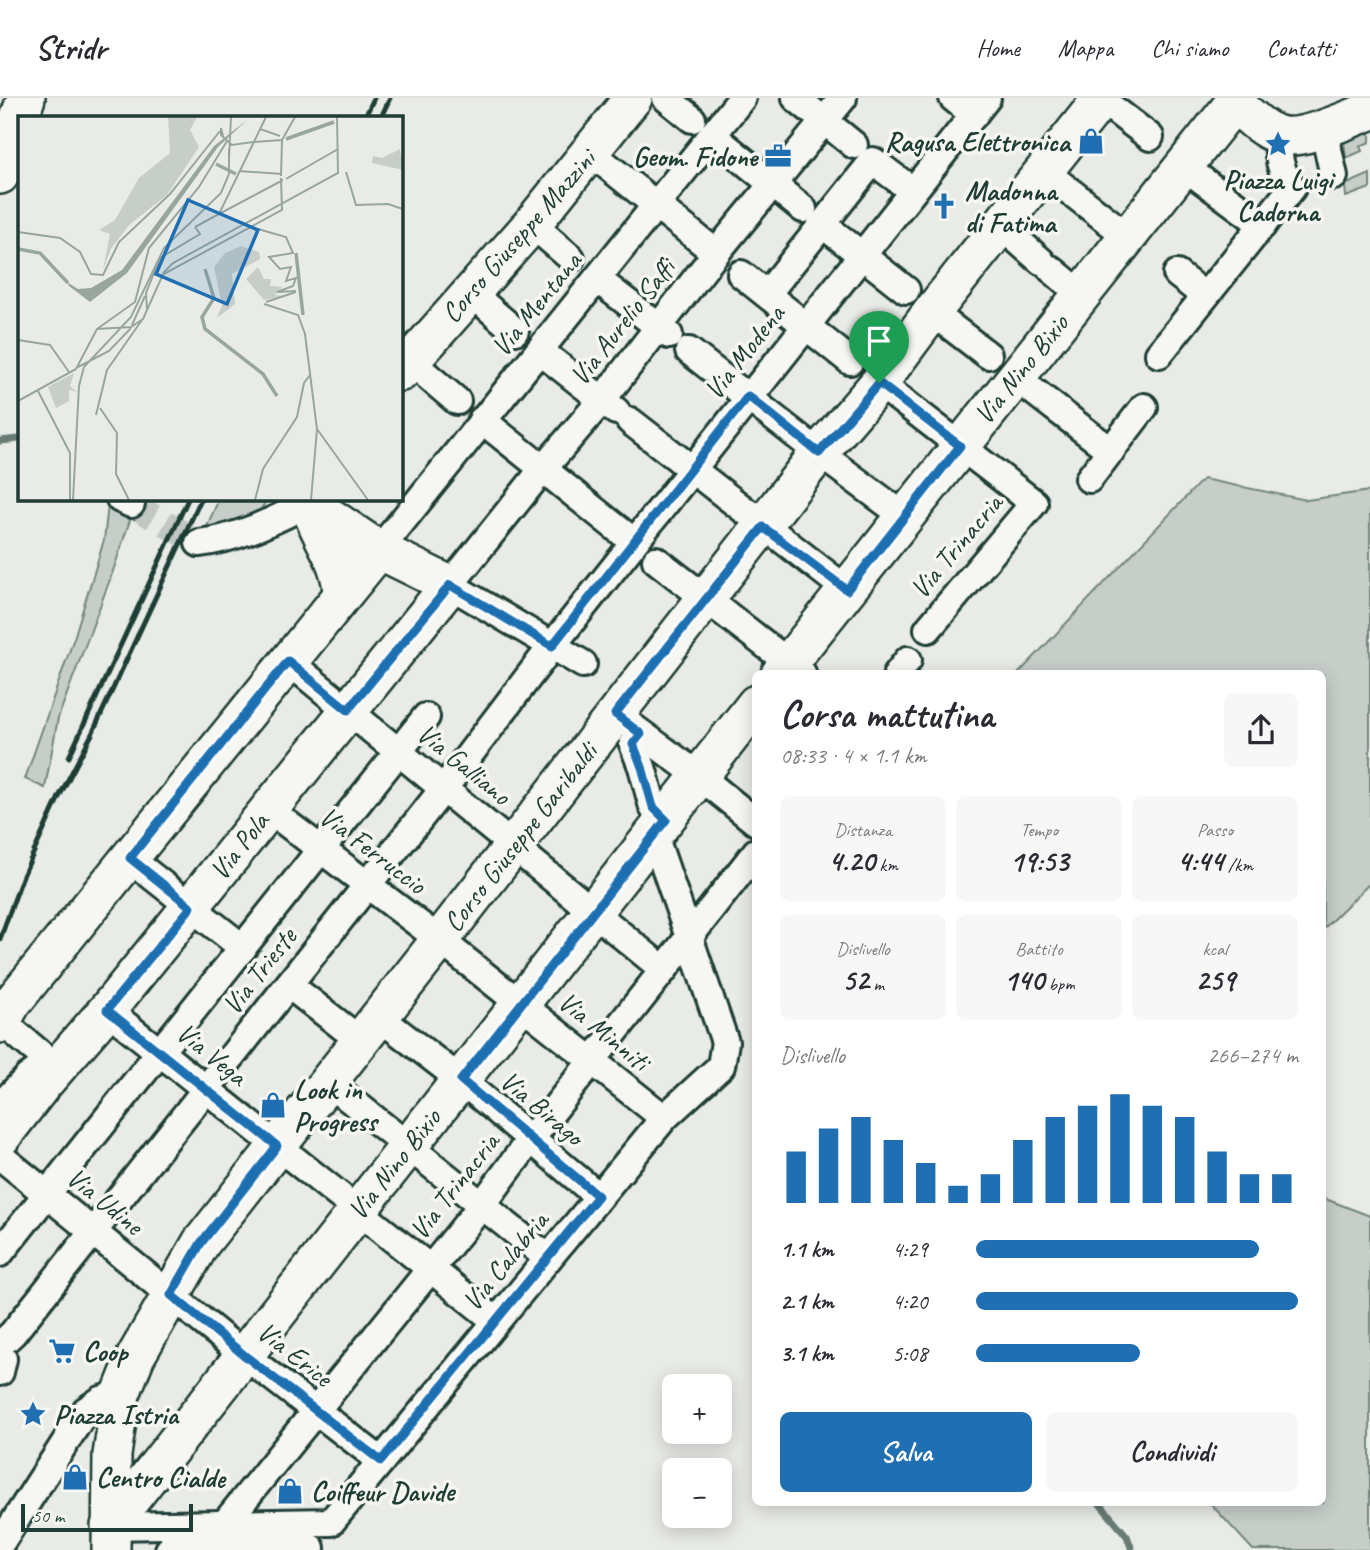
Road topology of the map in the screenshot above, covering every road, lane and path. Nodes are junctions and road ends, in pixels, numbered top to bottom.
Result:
1 (26, 98) edge
2 (667, 98) edge
3 (743, 98) edge
4 (796, 98) edge
5 (843, 98) edge
6 (953, 98) edge
7 (1101, 98) edge
8 (1236, 100) edge
9 (626, 102) edge
10 (981, 106) edge
11 (1370, 111) edge
12 (20, 116) edge
13 (824, 121) junction
14 (18, 122) edge
15 (702, 127) junction
16 (1326, 127) junction
17 (1280, 136) junction
18 (1150, 137) dead end
19 (590, 152) junction
20 (864, 153) junction
21 (1183, 166) junction
22 (1044, 171) junction
23 (0, 175) edge
24 (1334, 176) dead end
25 (775, 184) junction
26 (913, 191) junction
27 (656, 205) junction
28 (813, 216) junction
29 (532, 224) junction
30 (1263, 225) junction
31 (1001, 226) junction
32 (1127, 236) junction
33 (716, 253) junction
34 (861, 254) junction
35 (571, 258) dead end
36 (741, 274) dead end
37 (1177, 274) dead end
38 (597, 279) junction
39 (470, 292) junction
40 (1081, 293) junction
41 (767, 294) junction
42 (1205, 296) junction
43 (919, 301) junction
44 (805, 325) junction
45 (515, 331) dead end
46 (672, 338) junction
47 (540, 351) junction
48 (1159, 354) dead end
49 (850, 361) dead end
50 (1002, 366) junction
51 (405, 367) edge
52 (879, 383) junction
53 (748, 396) junction
54 (457, 401) dead end
55 (1144, 407) dead end
56 (616, 411) junction
57 (482, 420) junction
58 (960, 446) junction
59 (1111, 451) junction
60 (819, 453) junction
61 (691, 469) junction
62 (542, 470) junction
63 (1089, 478) dead end
64 (309, 501) edge
65 (904, 516) junction
66 (763, 527) junction
67 (634, 542) junction
68 (199, 543) tunnel mouth
69 (379, 550) junction
70 (656, 560) dead end
71 (450, 585) junction
72 (847, 590) junction
73 (342, 595) junction
74 (706, 598) junction
75 (928, 629) dead end
76 (552, 646) junction
77 (288, 661) junction
78 (583, 664) dead end
79 (791, 670) edge
80 (752, 709) edge
81 (348, 710) junction
82 (426, 717) dead end
83 (628, 724) junction
84 (399, 751) junction
85 (699, 776) junction
86 (444, 788) junction
87 (268, 809) junction
88 (752, 819) edge
89 (660, 828) junction
90 (513, 845) junction
91 (320, 850) junction
92 (752, 857) edge
93 (130, 858) junction
94 (366, 885) junction
95 (191, 907) junction
96 (592, 913) junction
97 (688, 939) junction
98 (440, 940) junction
99 (243, 948) junction
100 (664, 970) junction
101 (289, 985) junction
102 (519, 1003) junction
103 (107, 1010) junction
104 (1, 1023) edge
105 (370, 1029) junction
106 (159, 1052) junction
107 (592, 1063) junction
108 (53, 1065) junction
109 (461, 1080) junction
110 (328, 1082) junction
111 (206, 1090) junction
112 (0, 1106) edge
113 (664, 1118) junction
114 (0, 1139) edge
115 (530, 1140) junction
116 (277, 1146) junction
117 (407, 1146) junction
118 (0, 1156) edge
119 (47, 1194) junction
120 (598, 1196) junction
121 (348, 1203) junction
122 (482, 1205) junction
123 (94, 1232) junction
124 (0, 1253) edge
125 (548, 1258) junction
126 (430, 1268) junction
127 (171, 1295) junction
128 (496, 1321) junction
129 (4, 1345) edge
130 (244, 1355) junction
131 (0, 1372) edge
132 (121, 1394) junction
133 (315, 1410) junction
134 (381, 1461) junction
135 (226, 1524) junction
136 (316, 1536) edge
137 (110, 1538) edge
138 (0, 1544) edge
139 (205, 1548) junction
140 (169, 1550) edge

1 - 12 street
2 - 15 street
3 - 15 street, Via Mentana
4 - 13 street
5 - 13 street, Via Aurelio Saffi
6 - 10 street
7 - 18 street
7 - 22 street, Corso Giuseppe Garibaldi
8 - 17 street
8 - 21 street, Via Nino Bixio
9 - 19 street, Corso Giuseppe Mazzini
10 - 26 street, Via Modena
11 - 16 street
13 - 20 street
13 - 25 street, Via Aurelio Saffi
14 - 23 street
15 - 25 street
15 - 27 street, Via Mentana
16 - 17 street
16 - 24 street
17 - 30 street
19 - 27 street
19 - 29 street, Corso Giuseppe Mazzini
20 - 26 street
20 - 28 street
21 - 30 street
21 - 32 street, Via Nino Bixio
22 - 31 street, Corso Giuseppe Garibaldi
22 - 32 street
25 - 28 street
25 - 33 street, Via Aurelio Saffi
26 - 34 street, Via Modena
27 - 33 street
27 - 38 street, Via Mentana
28 - 34 street
28 - 41 street
29 - 35 street
29 - 39 street, Corso Giuseppe Mazzini
30 - 42 street
31 - 40 street
31 - 43 street, Corso Giuseppe Garibaldi
32 - 40 street, Via Nino Bixio
33 - 46 street, Via Aurelio Saffi
34 - 43 street
34 - 44 street, Via Modena
36 - 41 street
37 - 42 street
38 - 46 street
38 - 47 street, Via Mentana
39 - 45 street
39 - 51 street, Corso Giuseppe Mazzini
40 - 50 street, Via Nino Bixio
41 - 44 street
42 - 48 street
43 - 50 street
43 - 52 street, Corso Giuseppe Garibaldi
44 - 49 street
44 - 53 street, Via Modena
46 - 53 street
46 - 56 street, Via Aurelio Saffi
47 - 56 street
47 - 57 street, Via Mentana
50 - 58 street, Via Nino Bixio
50 - 59 street
51 - 54 street
52 - 58 street
52 - 60 street, Corso Giuseppe Garibaldi
53 - 60 street
53 - 61 street, Via Modena
55 - 59 street
56 - 61 street
56 - 62 street, Via Aurelio Saffi
57 - 62 street
57 - 69 street, Via Mentana
58 - 65 street, Via Nino Bixio
58 - 75 street, Via Trinacria
59 - 63 street
60 - 65 street
60 - 66 street, Corso Giuseppe Garibaldi
61 - 66 street
61 - 67 street, Via Modena
62 - 67 street
62 - 71 street, Via Aurelio Saffi
64 - 68 street
64 - 69 street
64 - 73 street
65 - 72 street, Via Nino Bixio
66 - 72 street
66 - 74 street, Corso Giuseppe Garibaldi
67 - 76 street, Via Modena
69 - 71 street
69 - 73 street
70 - 74 street
71 - 76 street
71 - 81 street, Via Pola
72 - 79 street, Via Nino Bixio
73 - 77 street
74 - 79 street
74 - 83 street, Corso Giuseppe Garibaldi
76 - 78 street
76 - 86 street, Via Trieste
77 - 81 street, Via Galliano
77 - 93 street
80 - 85 street, Via Nino Bixio
81 - 84 street, Via Galliano
81 - 87 street, Via Pola
82 - 84 street
83 - 85 street
83 - 89 street
83 - 90 street, Corso Giuseppe Garibaldi
84 - 86 street, Via Galliano
84 - 91 street
85 - 88 street
85 - 89 street, Via Nino Bixio
86 - 90 street, Via Galliano
86 - 94 street, Via Trieste
87 - 91 street, Via Ferruccio
87 - 95 street, Via Pola
89 - 96 street, Via Nino Bixio
89 - 97 street
90 - 96 street, Via Galliano
90 - 98 street, Corso Giuseppe Garibaldi
91 - 94 street, Via Ferruccio
91 - 99 street
92 - 97 street, Via Trinacria
93 - 95 street
93 - 104 street
94 - 98 street, Via Ferruccio
94 - 101 street, Via Trieste
95 - 99 street
95 - 103 street, Via Pola
96 - 100 street, Via Galliano
96 - 102 street, Via Nino Bixio
97 - 100 street, Via Trinacria
97 - 113 street, Via Calabria
98 - 102 street, Via Minniti
98 - 105 street, Corso Giuseppe Garibaldi
99 - 106 street
100 - 107 street, Via Trinacria
101 - 105 street, Via Birago
101 - 111 street, Via Trieste
102 - 107 street, Via Minniti
102 - 109 street, Via Nino Bixio
103 - 106 street, Via Vega
103 - 108 street, Via Pola
104 - 108 street
105 - 109 street, Via Birago
105 - 110 street, Corso Giuseppe Garibaldi
106 - 111 street, Via Vega
106 - 119 street
107 - 113 street, Via Minniti
107 - 115 street, Via Trinacria
108 - 112 street
108 - 114 street, Via Pola
109 - 115 street, Via Birago
109 - 117 street, Via Nino Bixio
110 - 116 street, Corso Giuseppe Garibaldi
110 - 117 street
111 - 116 street, Via Vega
111 - 123 street, Via Trieste
113 - 120 street, Via Calabria
115 - 120 street, Via Birago
115 - 122 street, Via Trinacria
116 - 121 street, Via Vega
116 - 127 street, Corso Giuseppe Garibaldi
117 - 121 street, Via Nino Bixio
117 - 122 street
118 - 119 street, Via Udine
119 - 123 street, Via Udine
119 - 124 street
120 - 125 street, Via Calabria
121 - 126 street, Via Vega
121 - 130 street, Via Nino Bixio
122 - 125 street
122 - 126 street, Via Trinacria
123 - 127 street, Via Udine
123 - 129 street, Via Trieste
125 - 128 street, Via Calabria
126 - 128 street, Via Vega
126 - 133 street, Via Trinacria
127 - 130 street, Via Erice
127 - 132 street, Corso Giuseppe Garibaldi
128 - 134 street, Via Calabria
129 - 131 street
130 - 133 street, Via Erice
130 - 137 street, Via Nino Bixio
132 - 137 street, Corso Giuseppe Garibaldi
132 - 138 street
133 - 134 street, Via Erice
133 - 135 street, Via Trinacria
134 - 136 street, Via Calabria
135 - 136 street
135 - 137 street
135 - 139 street, Via Trinacria
136 - 139 street
139 - 140 street

